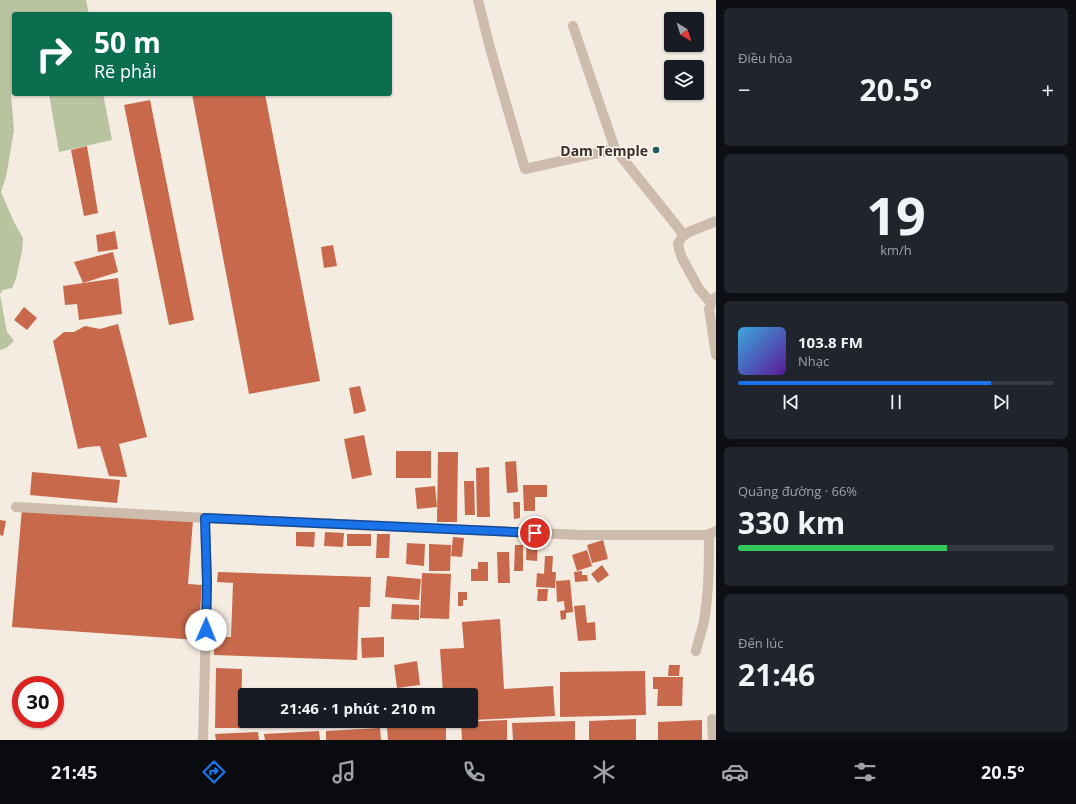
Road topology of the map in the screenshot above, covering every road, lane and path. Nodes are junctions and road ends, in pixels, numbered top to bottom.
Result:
1 (478, 0) edge
2 (573, 26) dead end
3 (615, 149) junction
4 (716, 221) edge
5 (684, 235) junction
6 (713, 300) edge
7 (716, 355) edge
8 (16, 507) dead end
9 (205, 518) junction
10 (713, 532) edge
11 (696, 651) dead end
12 (712, 718) dead end
13 (203, 740) edge
14 (713, 740) edge

1 - 3 street
2 - 3 street
3 - 5 street
4 - 5 street
5 - 6 street
6 - 7 street
8 - 9 street
9 - 10 street
9 - 13 street
10 - 11 street
12 - 14 street

